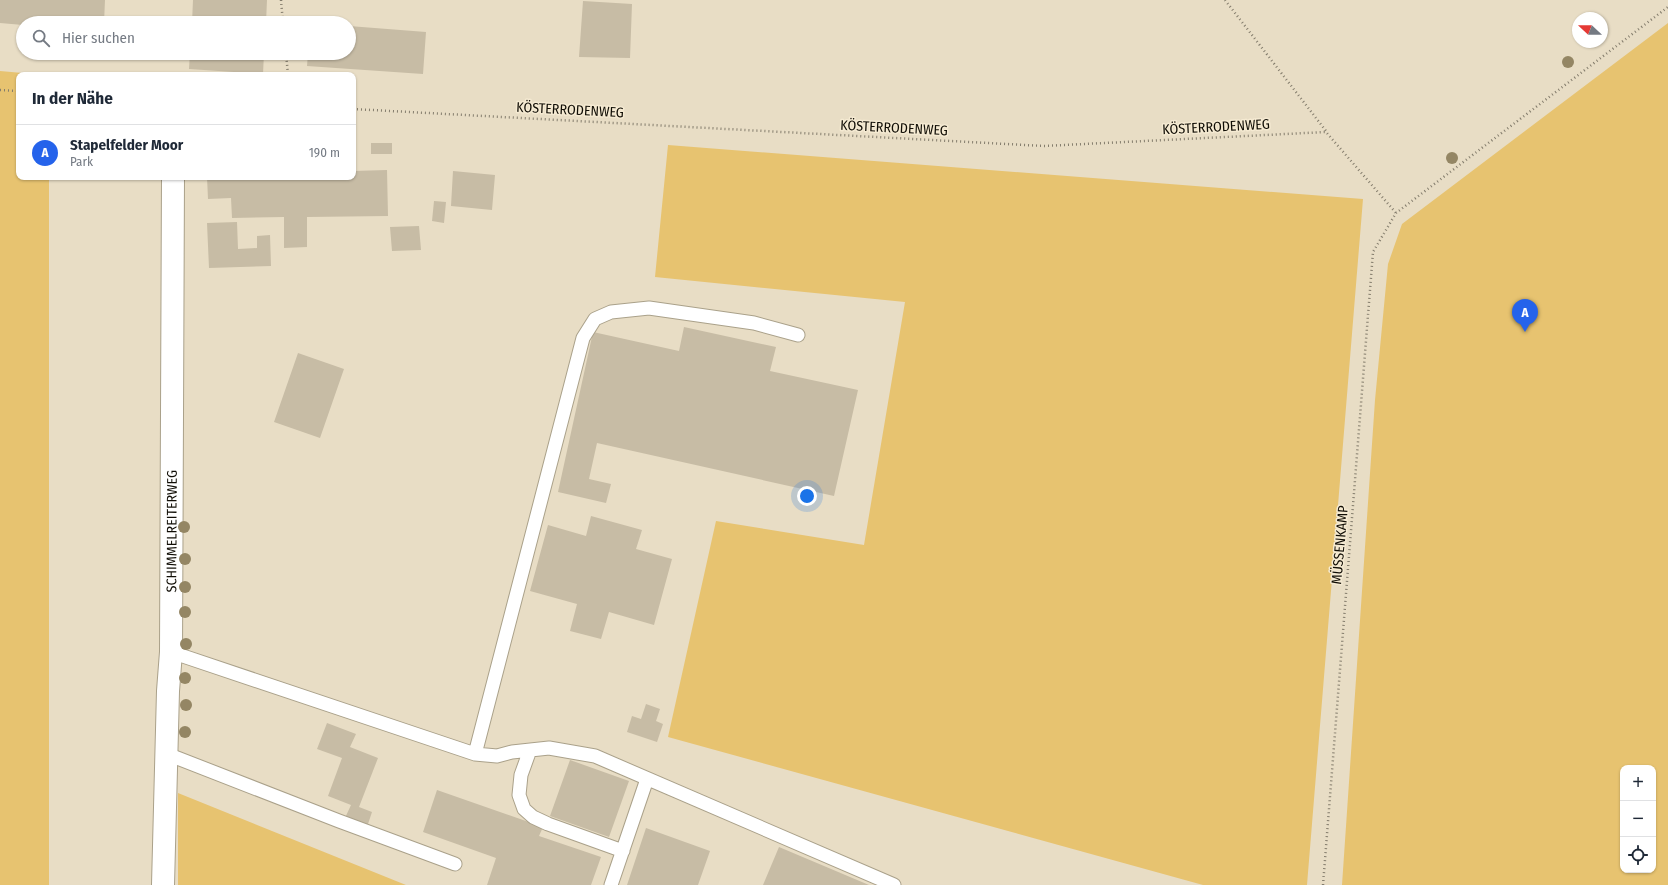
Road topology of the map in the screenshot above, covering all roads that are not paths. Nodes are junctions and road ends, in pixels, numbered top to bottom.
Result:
1 (173, 180) edge
2 (798, 335) dead end
3 (171, 652) junction
4 (530, 750) junction
5 (167, 754) junction
6 (475, 754) junction
7 (647, 779) junction
8 (623, 851) junction
9 (455, 864) dead end
10 (163, 885) edge
11 (611, 885) edge
12 (894, 885) edge

1 - 3 street, SCHIMMELREITERWEG
2 - 6 lane
3 - 5 street, SCHIMMELREITERWEG
3 - 6 lane
4 - 6 lane
4 - 7 lane
4 - 8 lane
5 - 9 lane
5 - 10 street, SCHIMMELREITERWEG
7 - 8 lane
7 - 12 lane
8 - 11 lane

